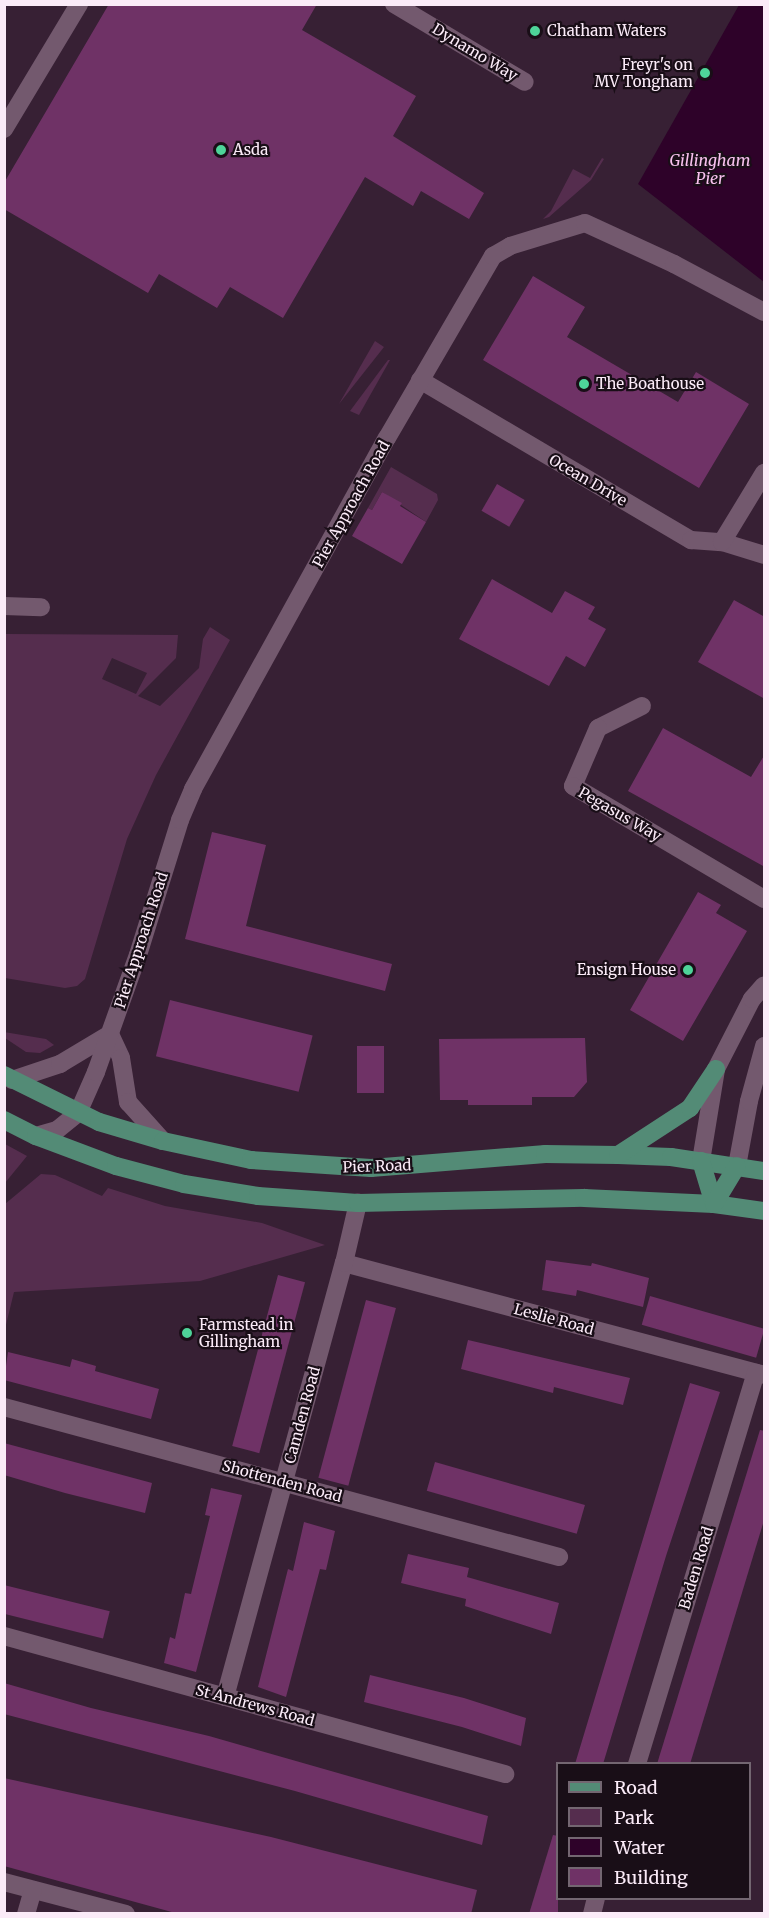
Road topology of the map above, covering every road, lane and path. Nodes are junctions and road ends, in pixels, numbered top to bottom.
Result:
1 (79, 4) edge
2 (394, 4) edge
3 (525, 82) dead end
4 (4, 129) edge
5 (765, 312) edge
6 (420, 380) junction
7 (765, 473) edge
8 (722, 542) junction
9 (765, 555) edge
10 (4, 606) edge
11 (41, 607) dead end
12 (642, 706) dead end
13 (765, 898) edge
14 (765, 984) edge
15 (110, 1034) junction
16 (765, 1046) edge
17 (716, 1068) junction
18 (8, 1078) edge
19 (78, 1113) junction
20 (4, 1120) edge
21 (36, 1136) junction
22 (163, 1141) junction
23 (618, 1155) junction
24 (701, 1161) junction
25 (737, 1166) junction
26 (765, 1172) edge
27 (358, 1203) junction
28 (714, 1204) junction
29 (765, 1211) edge
30 (344, 1263) junction
31 (760, 1374) edge
32 (4, 1407) edge
33 (284, 1481) junction
34 (559, 1557) dead end
35 (4, 1636) edge
36 (225, 1696) junction
37 (638, 1762) edge
38 (505, 1774) dead end
39 (4, 1882) edge
40 (33, 1890) junction
41 (26, 1914) edge
42 (126, 1914) edge

1 - 4 street
2 - 3 street, Dynamo Way
5 - 6 street, Pier Approach Road
6 - 8 street, Ocean Drive
6 - 15 street, Pier Approach Road
7 - 8 street
8 - 9 street, Ocean Drive
10 - 11 street
12 - 13 street, Pegasus Way
14 - 17 street
15 - 18 street
15 - 19 street, Pier Approach Road
15 - 22 street
16 - 25 street
17 - 23 main road
17 - 24 street
18 - 19 main road, Pier Road
19 - 21 street
19 - 22 main road, Pier Road
20 - 21 main road
21 - 27 main road
22 - 23 main road, Pier Road
23 - 24 main road, Pier Road
24 - 25 main road, Pier Road
24 - 28 main road
25 - 26 main road, Pier Road
25 - 28 main road
27 - 28 main road
27 - 30 street, Camden Road
28 - 29 main road
30 - 31 street, Leslie Road
30 - 33 street, Camden Road
31 - 37 street, Baden Road
32 - 33 street, Shottenden Road
33 - 34 street, Shottenden Road
33 - 36 street, Camden Road
35 - 36 street, St Andrews Road
36 - 38 street, St Andrews Road
39 - 40 street
40 - 41 street
40 - 42 street

